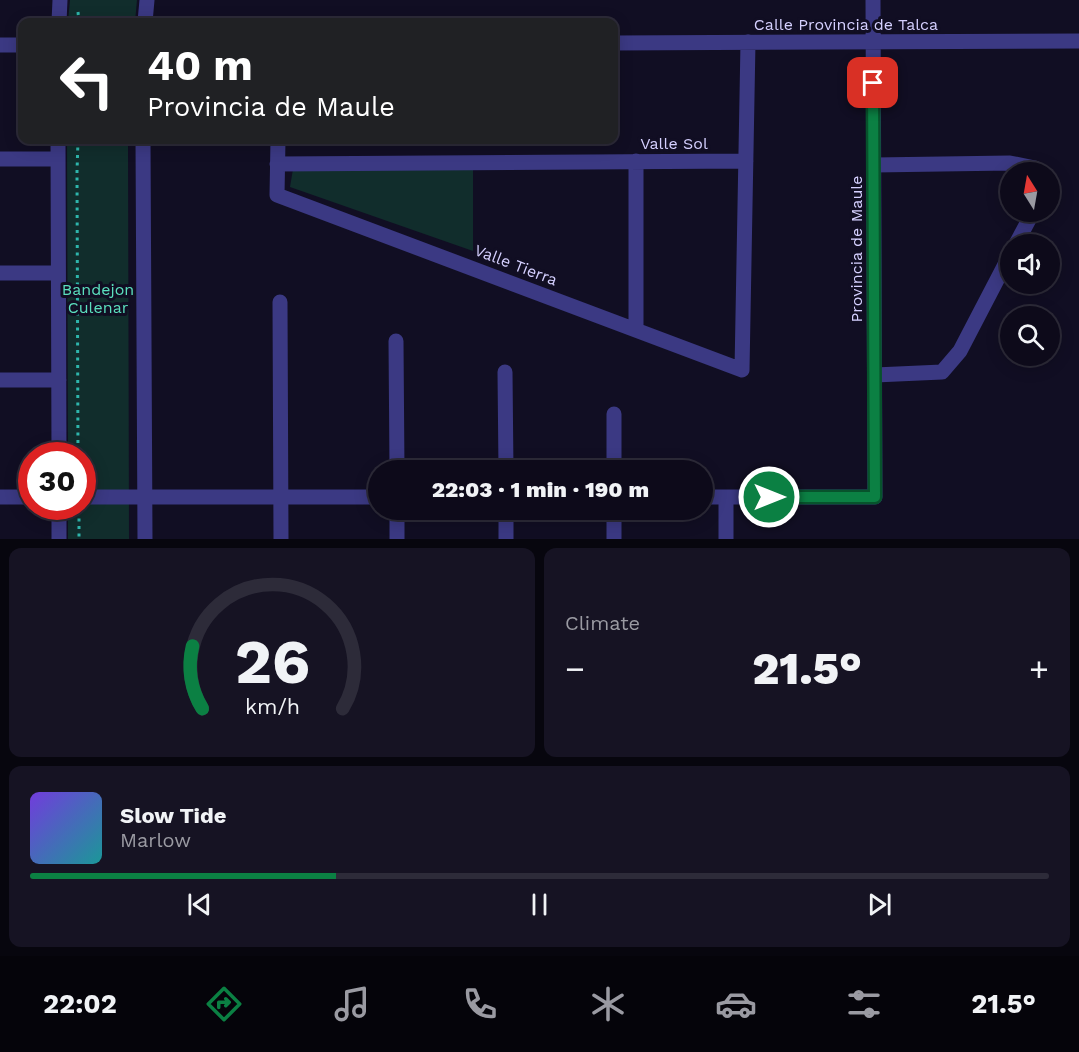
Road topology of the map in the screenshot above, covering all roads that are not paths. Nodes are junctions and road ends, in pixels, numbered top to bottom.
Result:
1 (60, 0) edge
2 (147, 0) edge
3 (873, 0) edge
4 (59, 18) edge
5 (145, 18) edge
6 (1079, 41) edge
7 (748, 42) junction
8 (873, 42) junction
9 (618, 43) edge
10 (0, 45) edge
11 (18, 45) edge
12 (58, 144) edge
13 (143, 144) edge
14 (278, 144) edge
15 (0, 159) edge
16 (58, 159) junction
17 (636, 161) junction
18 (746, 161) junction
19 (1000, 163) edge
20 (277, 164) junction
21 (874, 165) junction
22 (0, 273) edge
23 (58, 273) junction
24 (1000, 274) edge
25 (280, 302) dead end
26 (636, 329) junction
27 (396, 341) dead end
28 (505, 372) dead end
29 (875, 375) junction
30 (0, 380) edge
31 (59, 380) junction
32 (614, 414) dead end
33 (59, 442) edge
34 (397, 460) edge
35 (506, 460) edge
36 (614, 460) edge
37 (0, 496) edge
38 (18, 496) edge
39 (96, 497) edge
40 (145, 497) junction
41 (281, 497) junction
42 (368, 497) edge
43 (713, 497) edge
44 (726, 497) junction
45 (59, 520) edge
46 (397, 520) edge
47 (506, 520) edge
48 (614, 520) edge
49 (59, 539) edge
50 (145, 539) edge
51 (281, 539) edge
52 (397, 539) edge
53 (506, 539) edge
54 (614, 539) edge
55 (726, 539) edge

1 - 4 street
2 - 5 street
3 - 8 street, Provincia de Maule
6 - 8 street, Calle Provincia de Talca
7 - 8 street, Calle Provincia de Talca
7 - 9 street, Calle Provincia de Talca
7 - 18 street
8 - 21 street, Provincia de Maule
10 - 11 street
12 - 16 street
13 - 40 street
14 - 20 street
15 - 16 street
16 - 23 street
17 - 18 street, Valle Sol
17 - 20 street, Valle Sol
17 - 26 street
18 - 26 street, Valle Tierra
19 - 21 street
20 - 26 street, Valle Tierra
21 - 29 street, Provincia de Maule
22 - 23 street
23 - 31 street
24 - 29 street
25 - 41 street
27 - 34 street
28 - 35 street
29 - 44 street, Provincia de Maule
30 - 31 street
31 - 33 street
32 - 36 street
37 - 38 street
39 - 40 street
40 - 41 street
40 - 50 street
41 - 42 street
41 - 51 street
43 - 44 street
44 - 55 street
45 - 49 street
46 - 52 street
47 - 53 street
48 - 54 street

